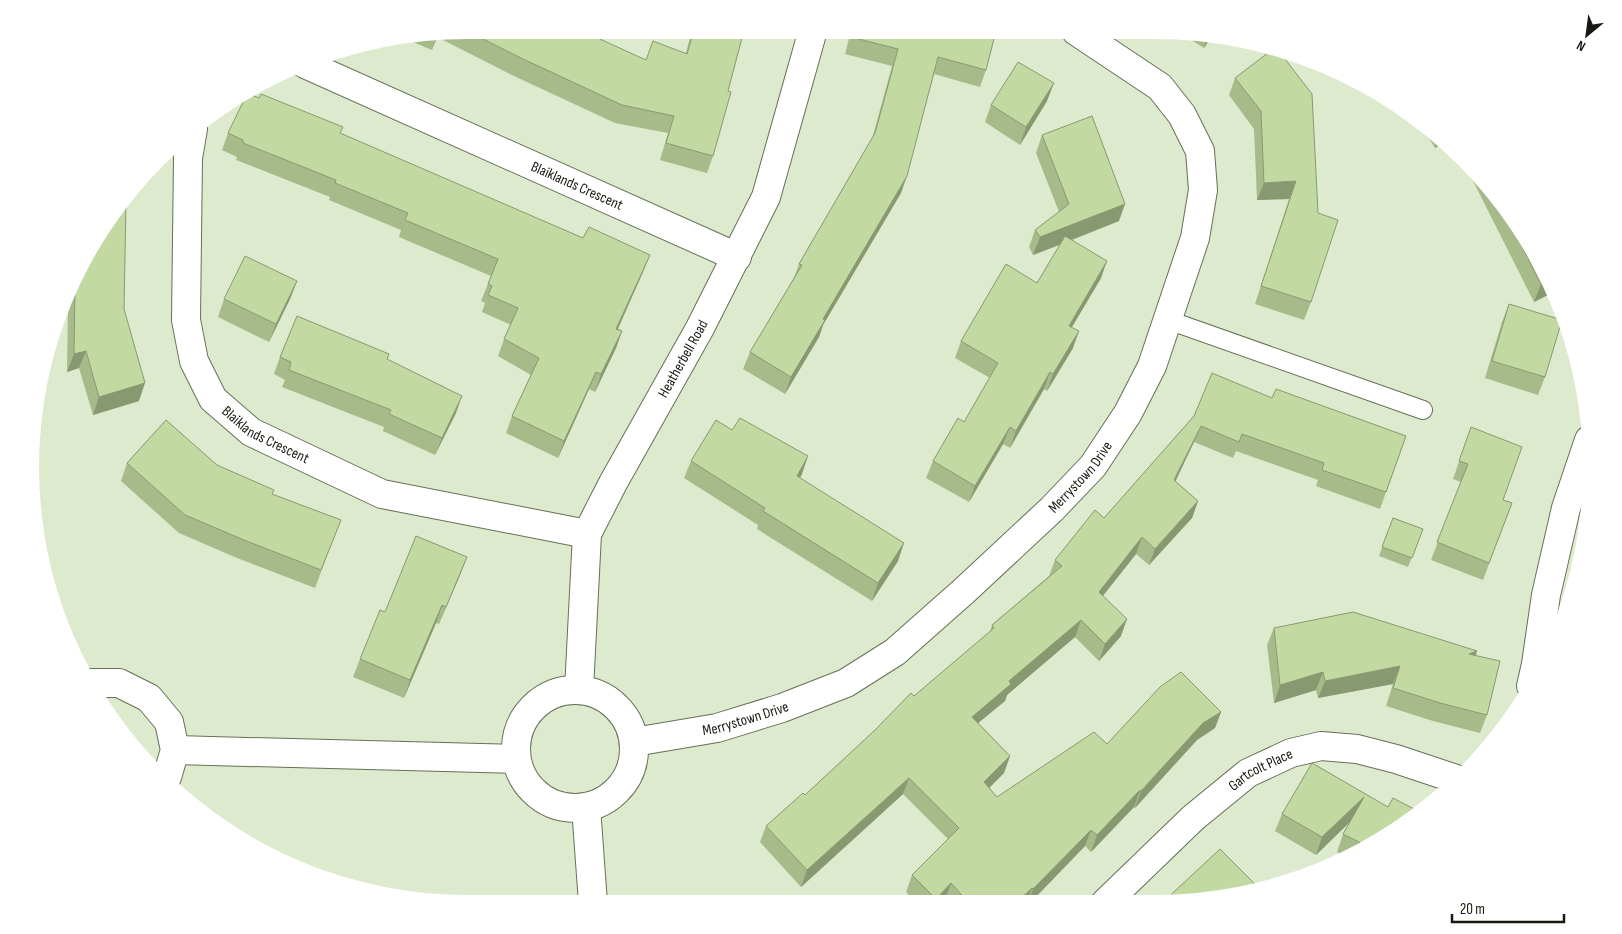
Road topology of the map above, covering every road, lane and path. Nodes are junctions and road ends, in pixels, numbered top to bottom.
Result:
1 (810, 39) edge
2 (1088, 39) edge
3 (313, 67) edge
4 (191, 140) edge
5 (737, 258) junction
6 (1168, 320) junction
7 (1423, 410) dead end
8 (1583, 459) edge
9 (587, 534) junction
10 (1536, 661) edge
11 (97, 683) edge
12 (579, 690) junction
13 (634, 742) junction
14 (175, 750) junction
15 (516, 759) junction
16 (168, 774) edge
17 (1450, 777) edge
18 (586, 808) junction
19 (592, 895) edge
20 (1113, 895) edge

1 - 5 street, Heatherbell Road
2 - 6 street, Merrystown Drive
3 - 5 street, Blaiklands Crescent
4 - 9 street, Blaiklands Crescent
5 - 9 street, Heatherbell Road
6 - 7 lane
6 - 13 street, Merrystown Drive
8 - 10 street
9 - 12 street, Heatherbell Road
11 - 14 street
12 - 13 street
12 - 15 street
13 - 18 street
14 - 15 street
14 - 16 street
15 - 18 street
17 - 20 street, Gartcolt Place
18 - 19 street

